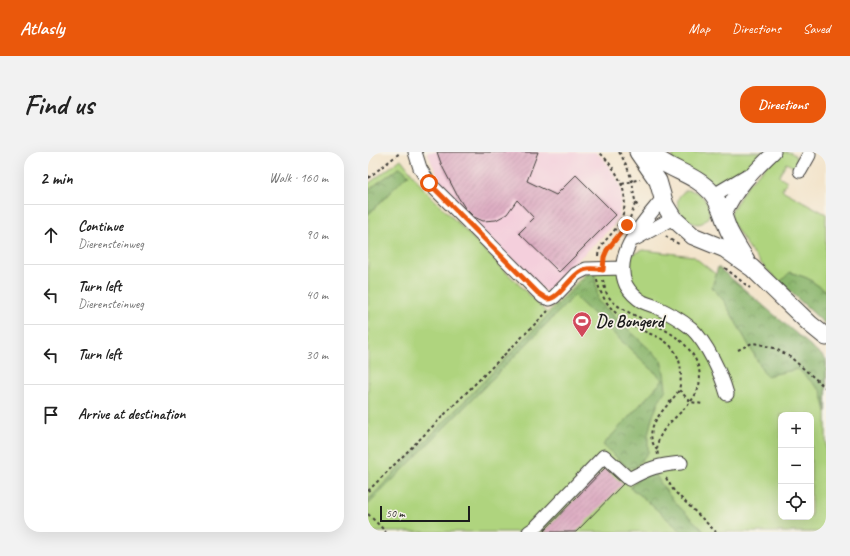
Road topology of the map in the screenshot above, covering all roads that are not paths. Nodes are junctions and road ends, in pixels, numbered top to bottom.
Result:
1 (415, 152) edge
2 (638, 152) edge
3 (650, 152) edge
4 (774, 152) edge
5 (816, 155) edge
6 (800, 171) dead end
7 (751, 173) junction
8 (694, 179) junction
9 (714, 195) junction
10 (663, 198) junction
11 (724, 216) junction
12 (673, 218) junction
13 (693, 236) junction
14 (632, 241) junction
15 (622, 268) junction
16 (752, 268) junction
17 (826, 337) edge
18 (726, 394) dead end
19 (681, 463) dead end
20 (528, 532) edge

1 - 15 street
2 - 10 main road
3 - 8 main road
4 - 7 street
5 - 6 street
7 - 9 street
7 - 11 street
8 - 9 main road
8 - 10 main road
9 - 11 main road
10 - 12 main road
10 - 14 street
11 - 13 main road
11 - 16 main road
12 - 13 main road
12 - 14 street
13 - 16 main road
14 - 15 street
15 - 18 street
16 - 17 main road
19 - 20 street

